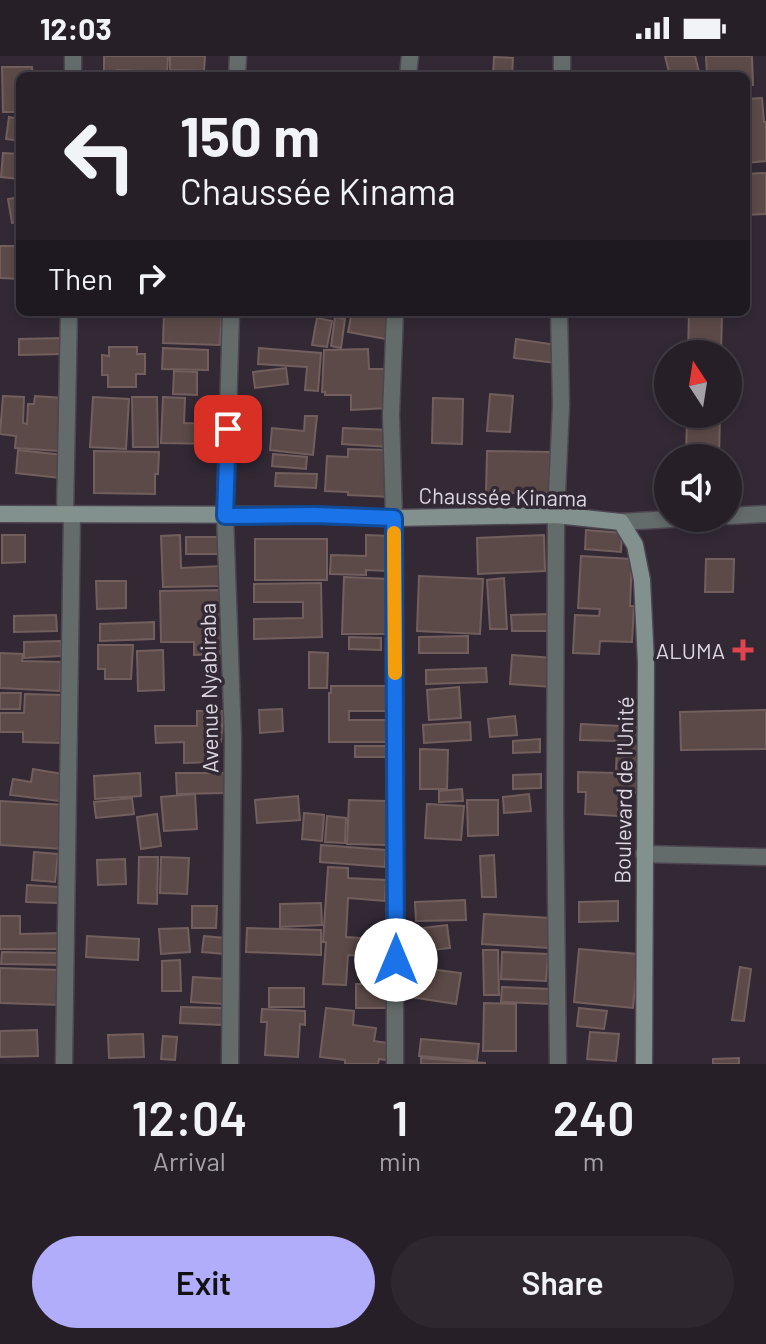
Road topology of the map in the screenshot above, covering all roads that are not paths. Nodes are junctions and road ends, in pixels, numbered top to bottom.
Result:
1 (69, 316) edge
2 (231, 316) edge
3 (395, 316) edge
4 (559, 316) edge
5 (0, 514) edge
6 (68, 514) junction
7 (766, 514) edge
8 (556, 515) junction
9 (742, 515) edge
10 (225, 516) junction
11 (394, 518) junction
12 (654, 520) edge
13 (621, 522) junction
14 (644, 854) junction
15 (766, 857) edge
16 (64, 1064) edge
17 (230, 1064) edge
18 (395, 1064) edge
19 (558, 1064) edge
20 (644, 1064) edge

1 - 6 street
2 - 10 street, Avenue Nyabiraba
3 - 11 street
4 - 8 street
5 - 6 street, Chaussée Kinama
6 - 10 street, Chaussée Kinama
6 - 16 street
7 - 9 street
8 - 11 street, Chaussée Kinama
8 - 13 street, Chaussée Kinama
8 - 19 street
10 - 11 street, Chaussée Kinama
10 - 17 street, Avenue Nyabiraba
11 - 18 street
12 - 13 street
13 - 14 street, Boulevard de l'Unité
14 - 15 street
14 - 20 street, Boulevard de l'Unité

